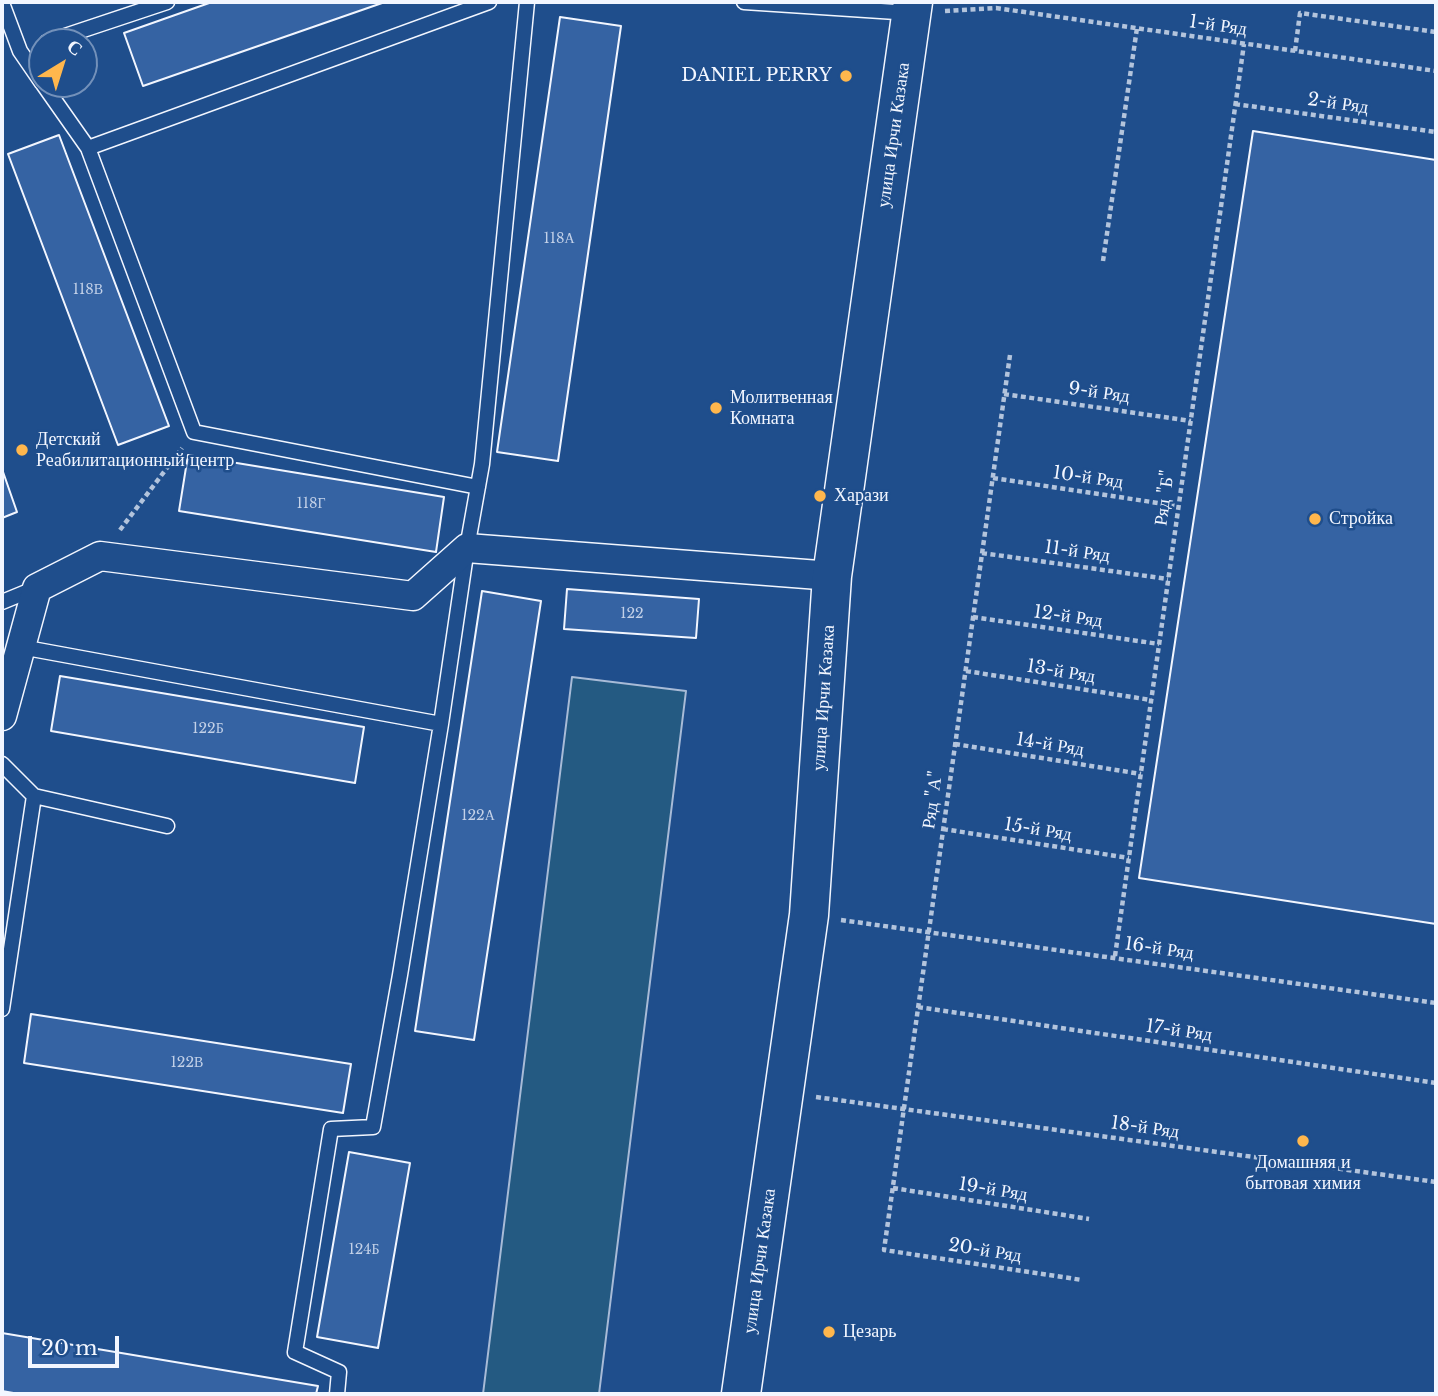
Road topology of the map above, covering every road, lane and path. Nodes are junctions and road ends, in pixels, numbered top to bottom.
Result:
1 (167, 2) edge
2 (489, 2) edge
3 (527, 2) edge
4 (744, 2) edge
5 (2, 3) edge
6 (912, 7) edge
7 (89, 28) edge
8 (1137, 28) junction
9 (1436, 32) edge
10 (1244, 44) junction
11 (28, 48) edge
12 (20, 51) junction
13 (1296, 51) junction
14 (28, 62) edge
15 (1436, 71) edge
16 (53, 98) edge
17 (1236, 104) junction
18 (1436, 132) edge
19 (88, 148) junction
20 (1103, 261) dead end
21 (1010, 355) dead end
22 (1004, 394) junction
23 (1191, 421) junction
24 (194, 432) junction
25 (993, 478) junction
26 (478, 487) junction
27 (1178, 506) junction
28 (467, 548) junction
29 (982, 553) junction
30 (100, 556) junction
31 (832, 576) junction
32 (1168, 579) junction
33 (37, 588) junction
34 (2, 602) edge
35 (973, 617) junction
36 (1159, 644) junction
37 (21, 647) junction
38 (966, 671) junction
39 (1151, 700) junction
40 (2, 716) edge
41 (441, 724) junction
42 (955, 744) junction
43 (2, 764) edge
44 (1141, 774) junction
45 (34, 796) junction
46 (167, 826) dead end
47 (943, 830) junction
48 (1129, 859) junction
49 (877, 925) dead end
50 (929, 931) junction
51 (1115, 956) junction
52 (1436, 1003) edge
53 (918, 1007) junction
54 (2, 1009) edge
55 (1436, 1083) edge
56 (850, 1103) dead end
57 (904, 1110) junction
58 (1436, 1182) edge
59 (893, 1188) junction
60 (1089, 1219) dead end
61 (884, 1250) joint
62 (1082, 1280) dead end
63 (337, 1394) edge
64 (741, 1394) edge

1 - 7 lane
2 - 19 lane
3 - 26 lane
4 - 6 lane
5 - 12 lane
6 - 8 path, 1-й Ряд
6 - 31 main road, улица Ирчи Казака
8 - 10 path, 1-й Ряд
8 - 20 path
9 - 13 path
10 - 13 path, 1-й Ряд
10 - 17 path, Ряд "Б"
11 - 12 lane
12 - 14 lane
13 - 15 path, 1-й Ряд
16 - 19 lane
17 - 18 path, 2-й Ряд
17 - 23 path, Ряд "Б"
19 - 24 lane
21 - 22 path, Ряд "А"
22 - 23 path, 9-й Ряд
22 - 25 path, Ряд "А"
23 - 27 path, Ряд "Б"
24 - 26 lane
24 - 30 path
25 - 27 path, 10-й Ряд
25 - 29 path, Ряд "А"
26 - 28 lane
27 - 32 path, Ряд "Б"
28 - 30 street
28 - 31 street
28 - 41 lane
29 - 32 path, 11-й Ряд
29 - 35 path, Ряд "А"
30 - 33 street
31 - 64 main road, улица Ирчи Казака
32 - 36 path, Ряд "Б"
33 - 34 lane
33 - 37 street
35 - 36 path, 12-й Ряд
35 - 38 path, Ряд "А"
36 - 39 path, Ряд "Б"
37 - 40 street
37 - 41 lane
38 - 39 path, 13-й Ряд
38 - 42 path, Ряд "А"
39 - 44 path, Ряд "Б"
41 - 63 lane
42 - 44 path, 14-й Ряд
42 - 47 path, Ряд "А"
43 - 45 lane
44 - 48 path, Ряд "Б"
45 - 46 lane
45 - 54 lane
47 - 48 path, 15-й Ряд
47 - 50 path, Ряд "А"
48 - 51 path, Ряд "Б"
49 - 50 path, 16-й Ряд
50 - 51 path, 16-й Ряд
50 - 53 path, Ряд "А"
51 - 52 path, 16-й Ряд
53 - 55 path, 17-й Ряд
53 - 57 path, Ряд "А"
56 - 57 path, 18-й Ряд
57 - 58 path, 18-й Ряд
57 - 59 path, Ряд "А"
59 - 60 path, 19-й Ряд
59 - 61 path, Ряд "А"
61 - 62 path, 20-й Ряд

